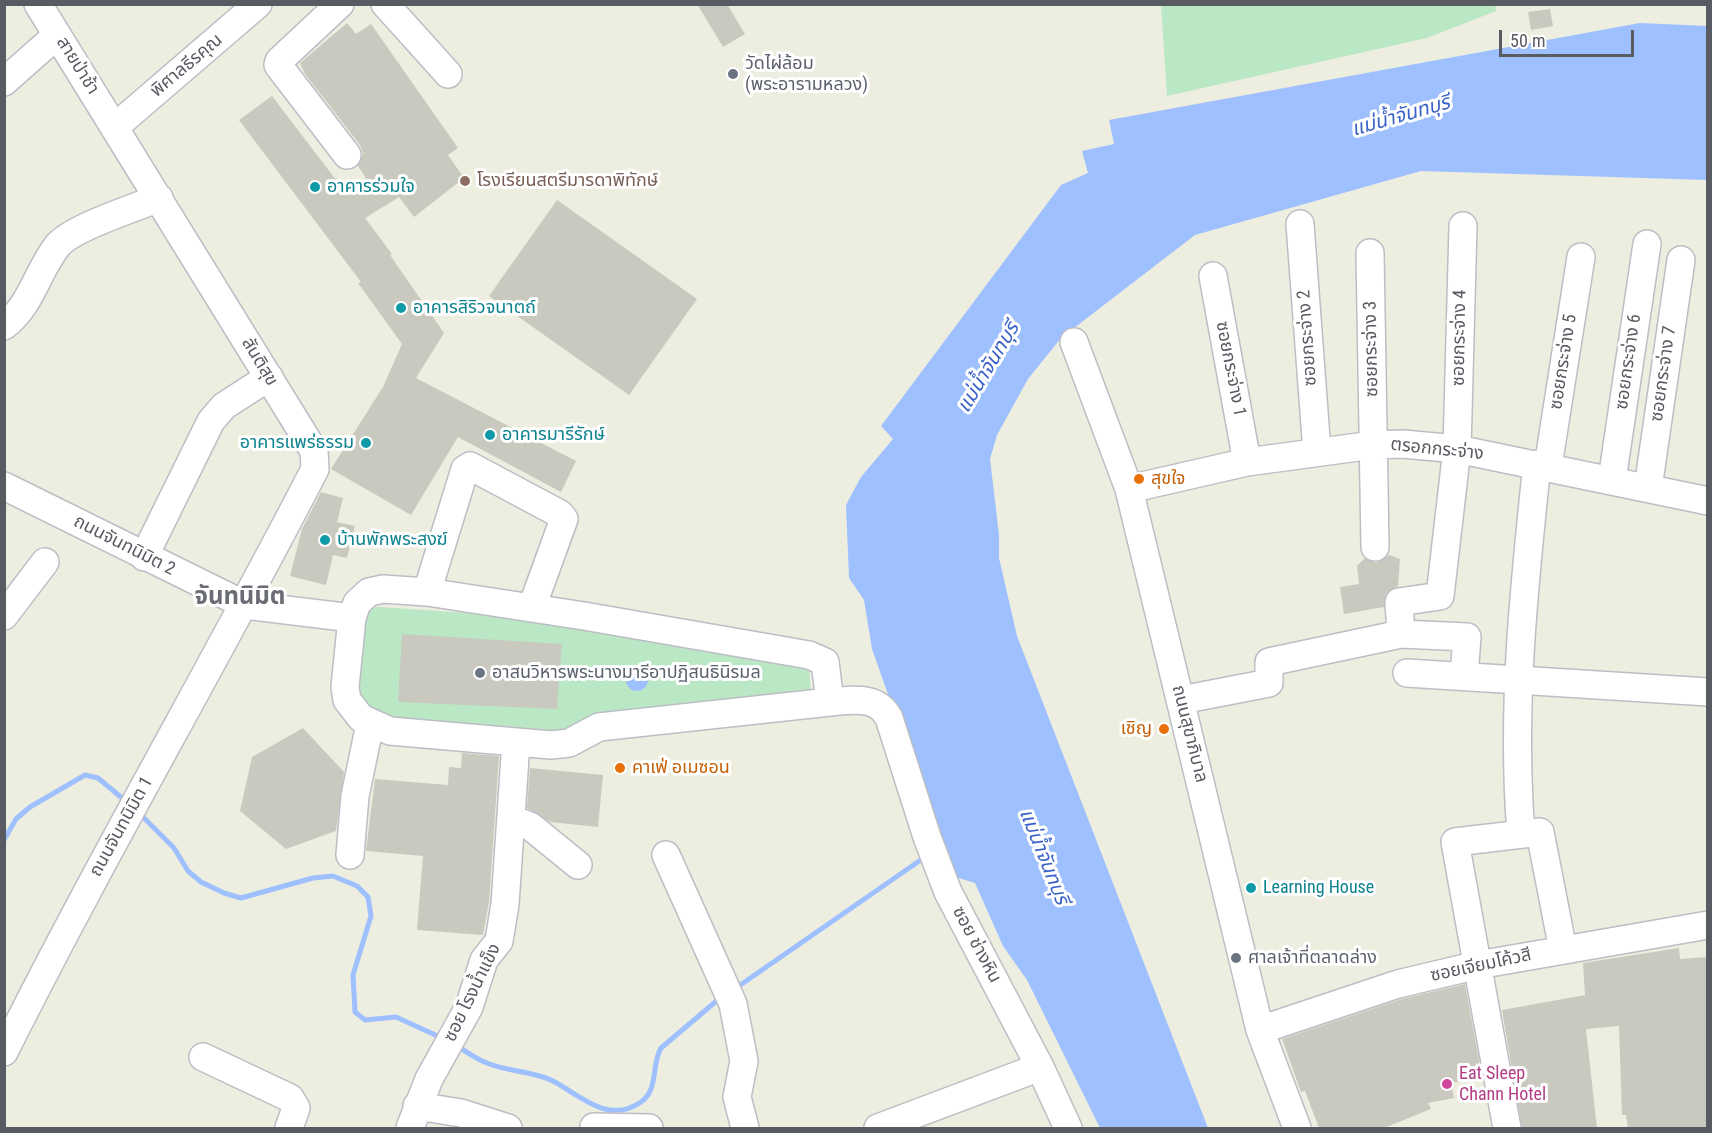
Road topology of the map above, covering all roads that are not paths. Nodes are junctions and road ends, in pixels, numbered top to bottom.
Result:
1 (38, 4) edge
2 (258, 4) edge
3 (340, 4) edge
4 (385, 4) edge
5 (57, 35) junction
6 (448, 74) dead end
7 (4, 82) edge
8 (115, 126) junction
9 (347, 155) dead end
10 (159, 198) junction
11 (1300, 224) dead end
12 (1463, 226) dead end
13 (1647, 244) dead end
14 (1370, 254) dead end
15 (1581, 257) dead end
16 (1681, 260) dead end
17 (1212, 276) dead end
18 (4, 326) edge
19 (1074, 342) dead end
20 (268, 377) junction
21 (1373, 445) junction
22 (1457, 449) junction
23 (1317, 452) junction
24 (1247, 462) junction
25 (1542, 465) junction
26 (1612, 480) junction
27 (4, 486) edge
28 (1648, 488) junction
29 (1129, 489) junction
30 (1707, 501) edge
31 (1375, 547) dead end
32 (144, 557) junction
33 (45, 562) dead end
34 (427, 592) junction
35 (245, 605) junction
36 (532, 607) junction
37 (4, 616) edge
38 (352, 618) junction
39 (1401, 634) junction
40 (1407, 673) dead end
41 (1464, 676) junction
42 (1518, 678) junction
43 (1707, 692) edge
44 (1181, 700) junction
45 (830, 702) junction
46 (370, 724) junction
47 (516, 742) junction
48 (512, 819) junction
49 (1521, 833) junction
50 (350, 855) dead end
51 (666, 855) dead end
52 (578, 865) dead end
53 (1707, 925) edge
54 (1563, 950) junction
55 (1478, 965) junction
56 (1260, 1030) junction
57 (4, 1052) edge
58 (203, 1057) dead end
59 (1040, 1067) junction
60 (413, 1117) edge
61 (594, 1127) edge
62 (289, 1128) edge
63 (508, 1128) edge
64 (649, 1128) edge
65 (745, 1128) edge
66 (878, 1128) edge
67 (1068, 1128) edge
68 (1297, 1128) edge
69 (1507, 1128) edge

1 - 5 street, สายป่าช้า
2 - 8 street, พิศาลธีรคุณ
3 - 9 street
4 - 6 street
5 - 7 street
5 - 8 street, สายป่าช้า
8 - 10 street, สันติสุข
10 - 18 street
10 - 20 street, สันติสุข
11 - 23 street, ซอยกระจ่าง 2
12 - 22 street, ซอยกระจ่าง 4
13 - 26 street, ซอยกระจ่าง 6
14 - 21 street, ซอยกระจ่าง 3
15 - 25 street, ซอยกระจ่าง 5
16 - 28 street, ซอยกระจ่าง 7
17 - 24 street, ซอยกระจ่าง 1
19 - 29 street, ถนนสุขาภิบาล
20 - 32 street
20 - 35 street, สันติสุข
21 - 22 street, ตรอกกระจ่าง
21 - 23 street, ตรอกกระจ่าง
21 - 31 street, ซอยกระจ่าง 3
22 - 25 street, ตรอกกระจ่าง
22 - 39 street, ซอยกระจ่าง 4
23 - 24 street, ตรอกกระจ่าง
24 - 29 street, ตรอกกระจ่าง
25 - 26 street, ตรอกกระจ่าง
25 - 42 street, ซอยกระจ่าง 5
26 - 28 street, ตรอกกระจ่าง
27 - 32 street, ถนนจันทนิมิต 2
28 - 30 street, ตรอกกระจ่าง
29 - 44 street, ถนนสุขาภิบาล
32 - 35 street, ถนนจันทนิมิต 2
33 - 37 street
34 - 36 street
34 - 36 street
34 - 38 street
35 - 38 street, ถนนจันทนิมิต 2
35 - 57 street, ถนนจันทนิมิต 1
36 - 45 street
38 - 46 street
39 - 41 street
39 - 44 street
40 - 41 street
41 - 42 street
42 - 43 street
42 - 49 street, ซอยกระจ่าง 5
44 - 56 street, ถนนสุขาภิบาล
45 - 47 street, ซอย ช่างหิน
45 - 59 street, ซอย ช่างหิน
46 - 47 street, ซอย ช่างหิน
46 - 50 street
47 - 48 street, ซอย โรงน้ำแข็ง
48 - 52 street
48 - 60 street, ซอย โรงน้ำแข็ง
49 - 54 street
49 - 55 street
51 - 65 street
53 - 54 street, ซอยเจียมโค้วสี
54 - 55 street, ซอยเจียมโค้วสี
55 - 56 street, ซอยเจียมโค้วสี
55 - 69 street
56 - 68 street, ถนนสุขาภิบาล
58 - 62 street
59 - 66 street
59 - 67 street, ซอย ช่างหิน
60 - 63 street
61 - 64 street

